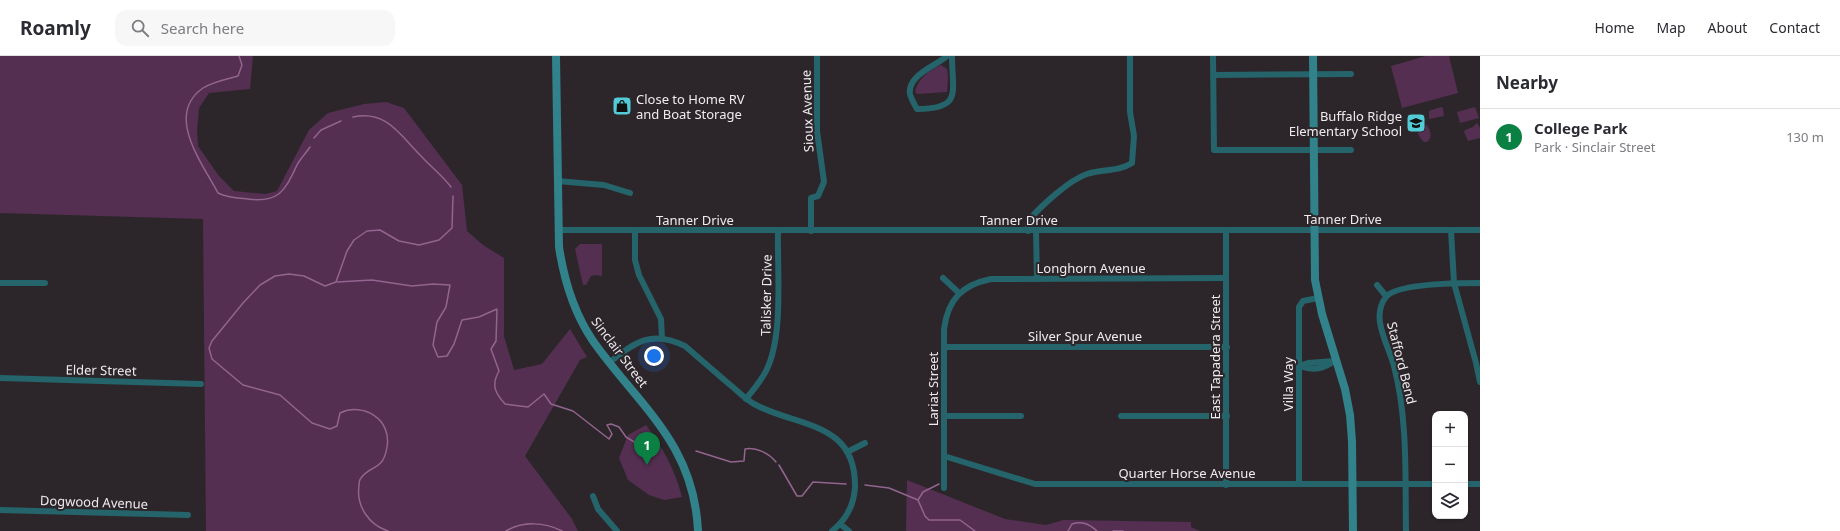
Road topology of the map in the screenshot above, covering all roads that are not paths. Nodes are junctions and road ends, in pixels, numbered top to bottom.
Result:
1 (548, 56) edge
2 (556, 56) edge
3 (817, 56) edge
4 (947, 56) edge
5 (952, 56) edge
6 (1130, 56) edge
7 (1213, 56) edge
8 (1313, 56) edge
9 (1313, 74) junction
10 (1351, 74) dead end
11 (1213, 75) junction
12 (1314, 150) junction
13 (1351, 150) dead end
14 (557, 181) junction
15 (630, 193) dead end
16 (558, 230) junction
17 (811, 230) junction
18 (1028, 230) junction
19 (1036, 230) junction
20 (1226, 230) junction
21 (1314, 230) junction
22 (1451, 230) junction
23 (1480, 230) edge
24 (635, 231) junction
25 (778, 231) junction
26 (944, 278) dead end
27 (1226, 278) junction
28 (1036, 279) junction
29 (45, 282) dead end
30 (0, 283) edge
31 (1480, 283) edge
32 (1454, 284) junction
33 (1377, 285) dead end
34 (959, 293) junction
35 (1386, 296) junction
36 (1318, 298) junction
37 (662, 338) junction
38 (944, 347) junction
39 (1227, 347) junction
40 (1336, 360) junction
41 (610, 362) junction
42 (1478, 362) edge
43 (1299, 366) junction
44 (0, 378) edge
45 (1480, 382) edge
46 (201, 384) dead end
47 (746, 399) junction
48 (944, 416) junction
49 (1021, 416) dead end
50 (1121, 416) dead end
51 (1227, 416) junction
52 (865, 443) dead end
53 (847, 452) junction
54 (944, 456) junction
55 (1299, 484) junction
56 (1352, 484) junction
57 (1405, 484) junction
58 (1432, 484) edge
59 (1468, 484) edge
60 (1480, 484) edge
61 (1226, 485) junction
62 (944, 488) dead end
63 (593, 496) dead end
64 (0, 510) edge
65 (188, 515) dead end
66 (840, 524) junction
67 (617, 531) edge
68 (698, 531) edge
69 (832, 531) edge
70 (849, 531) edge
71 (1353, 531) edge
72 (1406, 531) edge

1 - 2 street
2 - 14 street, Sinclair Street
3 - 17 street, Sioux Avenue
4 - 5 street
6 - 18 street
7 - 11 street
8 - 9 street
9 - 10 street
9 - 11 street
9 - 12 street
11 - 12 street
12 - 13 street
12 - 21 street
14 - 15 street
14 - 16 street, Sinclair Street
16 - 24 street, Tanner Drive
16 - 41 street, Sinclair Street
17 - 18 street, Tanner Drive
17 - 25 street, Tanner Drive
18 - 19 street, Tanner Drive
19 - 20 street, Tanner Drive
19 - 28 street
20 - 21 street, Tanner Drive
20 - 27 street, East Tapadera Street
21 - 22 street, Tanner Drive
21 - 36 street
22 - 23 street, Tanner Drive
22 - 32 street
24 - 25 street, Tanner Drive
24 - 37 street
25 - 47 street, Talisker Drive
26 - 34 street
27 - 28 street, Longhorn Avenue
27 - 39 street, East Tapadera Street
28 - 34 street, Longhorn Avenue
29 - 30 street
31 - 32 street
32 - 35 street
32 - 42 street
33 - 35 street
34 - 38 street, Lariat Street
35 - 57 street, Stafford Bend
36 - 40 street
36 - 43 street, Villa Way
37 - 41 street
37 - 47 street
38 - 39 street, Silver Spur Avenue
38 - 48 street, Lariat Street
39 - 51 street, East Tapadera Street
40 - 43 street
40 - 56 street
41 - 68 street, Sinclair Street
42 - 45 street
43 - 55 street, Villa Way
44 - 46 street, Elder Street
47 - 53 street
48 - 49 street
48 - 54 street, Lariat Street
50 - 51 street
51 - 61 street, East Tapadera Street
52 - 53 street
53 - 66 street
54 - 61 street, Quarter Horse Avenue
54 - 62 street, Lariat Street
55 - 56 street, Quarter Horse Avenue
55 - 61 street, Quarter Horse Avenue
56 - 57 street, Quarter Horse Avenue
56 - 71 street
57 - 58 street, Quarter Horse Avenue
57 - 72 street, Stafford Bend
59 - 60 street
63 - 67 street
64 - 65 street, Dogwood Avenue
66 - 69 street
66 - 70 street

